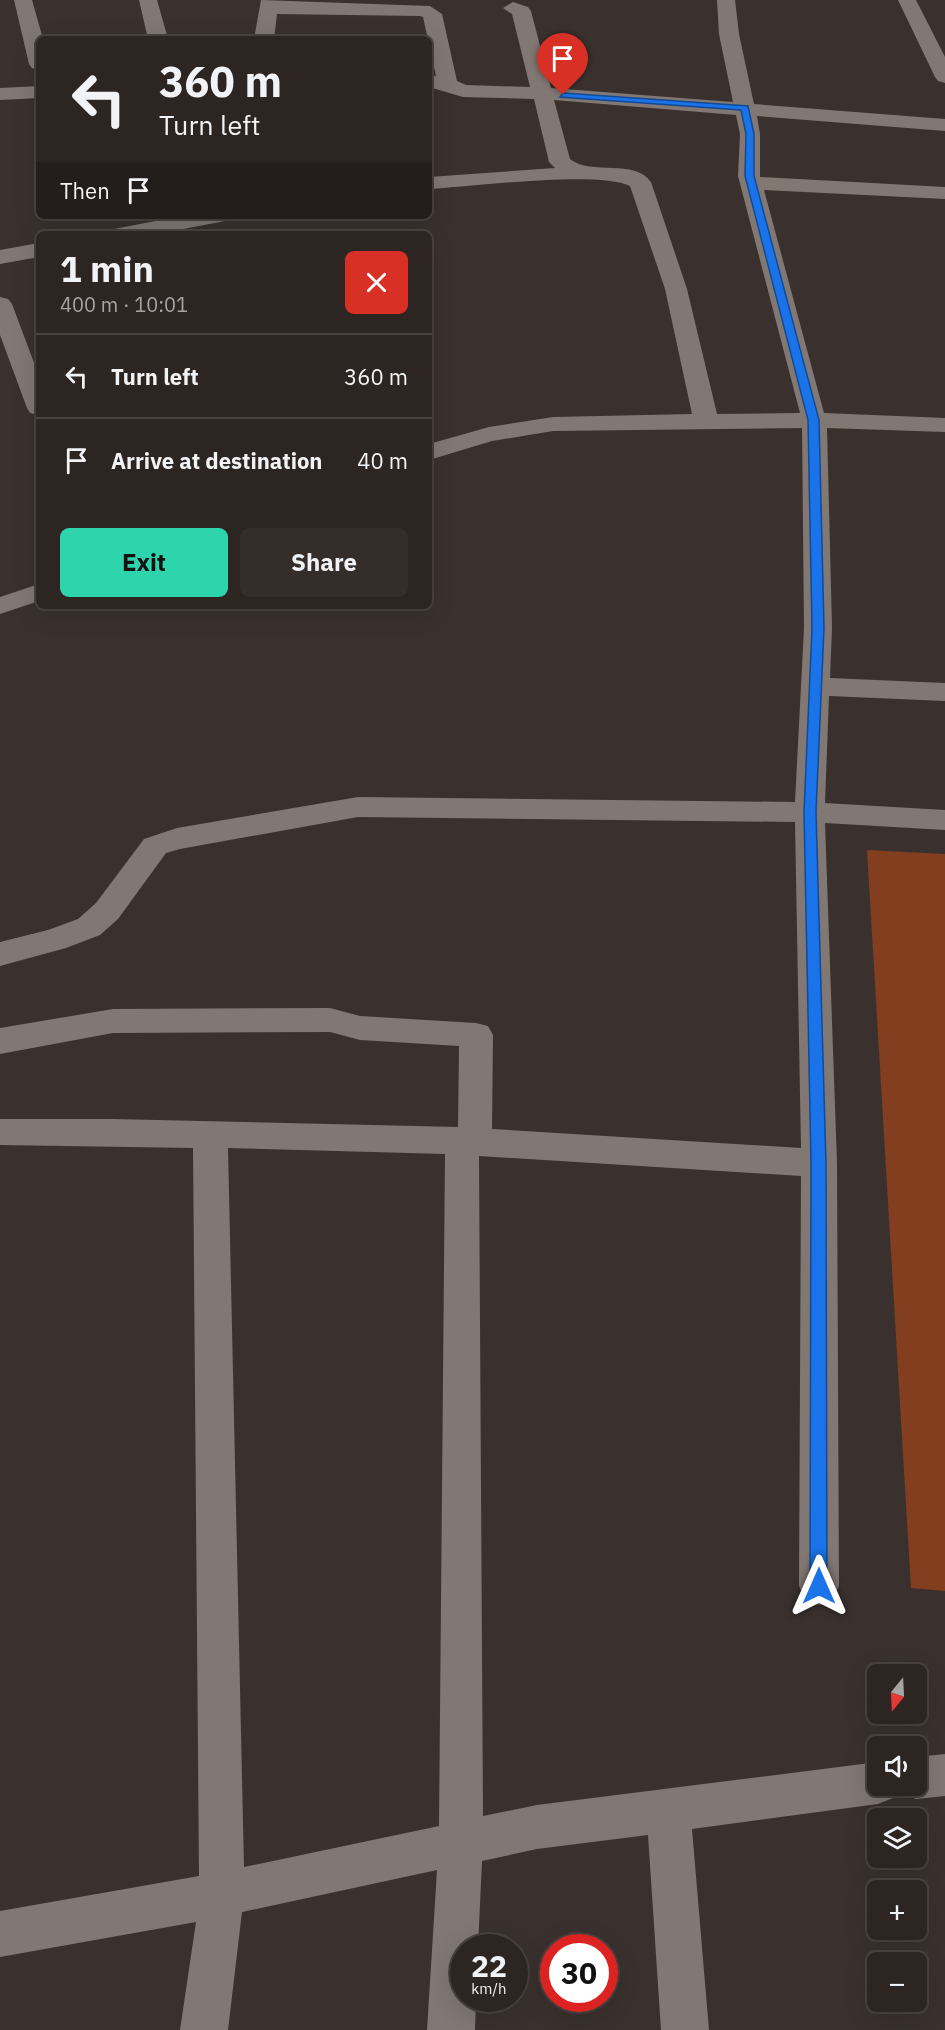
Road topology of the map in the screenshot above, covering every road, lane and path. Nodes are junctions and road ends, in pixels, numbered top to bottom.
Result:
1 (23, 0) edge
2 (148, 0) edge
3 (726, 0) edge
4 (907, 0) edge
5 (269, 4) edge
6 (513, 8) dead end
7 (157, 36) edge
8 (264, 36) edge
9 (36, 52) edge
10 (945, 77) edge
11 (438, 83) edge
12 (36, 92) edge
13 (540, 93) junction
14 (0, 94) edge
15 (745, 108) junction
16 (945, 125) edge
17 (578, 173) junction
18 (432, 183) edge
19 (751, 183) junction
20 (945, 193) edge
21 (201, 219) edge
22 (138, 231) edge
23 (36, 251) edge
24 (0, 257) edge
25 (0, 304) edge
26 (36, 400) edge
27 (814, 420) junction
28 (706, 422) junction
29 (945, 425) edge
30 (432, 451) edge
31 (36, 593) edge
32 (0, 606) edge
33 (815, 687) junction
34 (945, 692) edge
35 (810, 812) junction
36 (945, 820) edge
37 (0, 954) edge
38 (0, 1041) edge
39 (0, 1132) edge
40 (210, 1134) junction
41 (469, 1141) junction
42 (819, 1164) junction
43 (819, 1586) dead end
44 (945, 1774) edge
45 (927, 1776) edge
46 (867, 1784) edge
47 (668, 1810) junction
48 (461, 1844) junction
49 (222, 1895) junction
50 (0, 1934) edge
51 (204, 2030) edge
52 (451, 2030) edge
53 (685, 2030) edge

1 - 9 street
2 - 7 street
3 - 15 street
4 - 10 street
5 - 8 street
5 - 11 street
6 - 13 street
11 - 13 street
12 - 14 street
13 - 15 street
13 - 17 street
15 - 16 street
15 - 19 street
17 - 18 street
17 - 28 street
19 - 20 street
19 - 27 street
21 - 22 street
23 - 24 street
25 - 26 street
27 - 28 street
27 - 29 street
27 - 33 street
28 - 30 street
31 - 32 street
33 - 34 street
33 - 35 street
35 - 36 street
35 - 37 street
35 - 42 street
38 - 41 street
39 - 40 street
40 - 41 street
40 - 49 street
41 - 42 street
41 - 48 street
42 - 43 street
44 - 45 street
46 - 47 street
47 - 48 street
47 - 53 street
48 - 49 street
48 - 52 street
49 - 50 street
49 - 51 street

